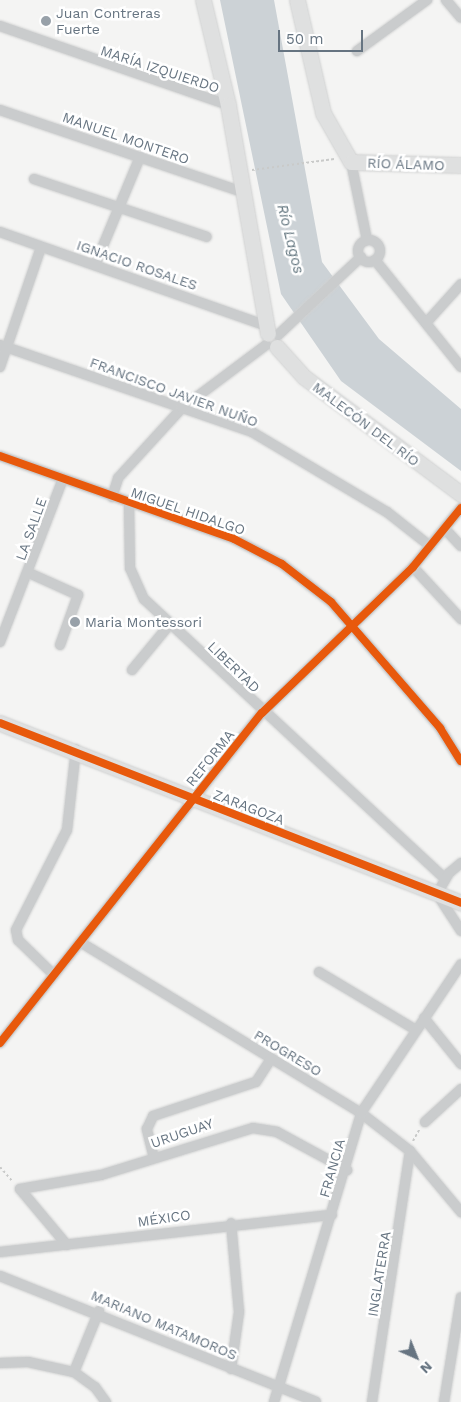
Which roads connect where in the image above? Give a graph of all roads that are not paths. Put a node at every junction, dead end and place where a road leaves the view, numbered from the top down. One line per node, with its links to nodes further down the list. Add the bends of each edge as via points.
1 (203, 0): 8 (street)
2 (297, 0): 11 (street, via 323,113)
3 (427, 0): 7 (street)
4 (446, 0): 5 (street)
5 (461, 18)
6 (0, 26): 8 (street, MARÍA IZQUIERDO)
7 (358, 50)
8 (228, 105): 14 (street)
9 (0, 110): 10 (street, MANUEL MONTERO)
10 (140, 157): 14 (street, MANUEL MONTERO); 15 (street)
11 (351, 162): 12 (street, RÍO ÁLAMO); 18 (street)
12 (461, 166)
13 (34, 179): 15 (street)
14 (242, 192): 25 (street)
15 (118, 210): 17 (street); 22 (street)
16 (0, 232): 19 (street, IGNACIO ROSALES)
17 (207, 236)
18 (367, 240): 20 (street, via 359,247); 21 (street, via 380,247)
19 (41, 247): 22 (street, IGNACIO ROSALES); 26 (street)
20 (361, 257): 21 (street); 25 (street)
21 (375, 260): 24 (street)
22 (95, 265): 25 (street, IGNACIO ROSALES)
23 (461, 284): 24 (street)
24 (426, 323): 28 (street)
25 (270, 337): 29 (street); 32 (street, MALECÓN DEL RÍO, via 304,377)
26 (4, 346): 27 (street); 29 (street, FRANCISCO JAVIER NUÑO)
27 (0, 367)
28 (461, 368)
29 (182, 408): 33 (street, via 118,478); 37 (street, FRANCISCO JAVIER NUÑO, via 252,432 388,512)
30 (0, 456): 31 (street, MIGUEL HIDALGO)
31 (63, 479): 33 (street, MIGUEL HIDALGO); 40 (street, LA SALLE)
32 (461, 494)
33 (112, 497): 34 (street, MIGUEL HIDALGO)
34 (129, 504): 42 (street, LIBERTAD, via 130,568 144,599); 43 (street, MIGUEL HIDALGO, via 234,539 282,564 331,602)
35 (461, 508): 36 (street, REFORMA)
36 (445, 529): 37 (street, REFORMA); 38 (street)
37 (430, 546): 39 (street, REFORMA)
38 (461, 546)
39 (413, 567): 41 (street); 43 (street, REFORMA)
40 (29, 573): 44 (street, LA SALLE); 45 (street, via 78,595)
41 (461, 619)
42 (170, 624): 46 (street); 47 (street, LIBERTAD)
43 (351, 625): 47 (street, REFORMA); 50 (street, MIGUEL HIDALGO, via 440,728)
44 (0, 642)
45 (60, 646)
46 (132, 670)
47 (262, 713): 51 (street, REFORMA); 53 (street, LIBERTAD)
48 (0, 722): 49 (street, ZARAGOZA)
49 (76, 749): 51 (street, ZARAGOZA); 60 (street, via 68,830 16,930 28,952)
50 (461, 761)
51 (193, 799): 54 (street, ZARAGOZA); 57 (street, REFORMA)
52 (461, 863): 53 (street)
53 (445, 878): 54 (street)
54 (438, 894): 55 (street, ZARAGOZA); 56 (street)
55 (461, 903)
56 (461, 931)
57 (80, 942): 60 (street, REFORMA); 64 (street, PROGRESO)
58 (461, 964): 61 (street, FRANCIA)
59 (319, 972): 62 (street)
60 (54, 975): 63 (street, REFORMA)
61 (424, 1018): 62 (street, FRANCIA); 65 (street)
62 (416, 1030): 67 (street, FRANCIA)
63 (0, 1043)
64 (271, 1059): 67 (street, PROGRESO); 70 (street, via 256,1082 153,1116 147,1129)
65 (461, 1064)
66 (461, 1089): 68 (street)
67 (361, 1113): 69 (street, PROGRESO); 71 (street, FRANCIA)
68 (425, 1122)
69 (410, 1151): 72 (street, PROGRESO); 87 (street, INGLATERRA)
70 (154, 1158): 71 (street, URUGUAY, via 253,1128 277,1132); 75 (street, URUGUAY, via 100,1175 20,1189)
71 (347, 1170): 73 (street, FRANCIA)
72 (461, 1212)
73 (332, 1215): 74 (street, MÉXICO); 83 (street, FRANCIA)
74 (231, 1223): 75 (street, MÉXICO); 81 (street, via 239,1312)
75 (67, 1245): 76 (street, MÉXICO)
76 (0, 1252)
77 (0, 1276): 79 (street, MARIANO MATAMOROS)
78 (461, 1297): 88 (street)
79 (99, 1311): 81 (street, MARIANO MATAMOROS); 82 (street)
80 (0, 1363): 82 (street, via 28,1362)
81 (231, 1369): 83 (street, MARIANO MATAMOROS)
82 (74, 1372): 84 (street, via 95,1387)
83 (278, 1387): 85 (street, FRANCIA); 86 (street, MARIANO MATAMOROS)
84 (106, 1402)
85 (274, 1402)
86 (316, 1402)
87 (372, 1402)
88 (444, 1402)

